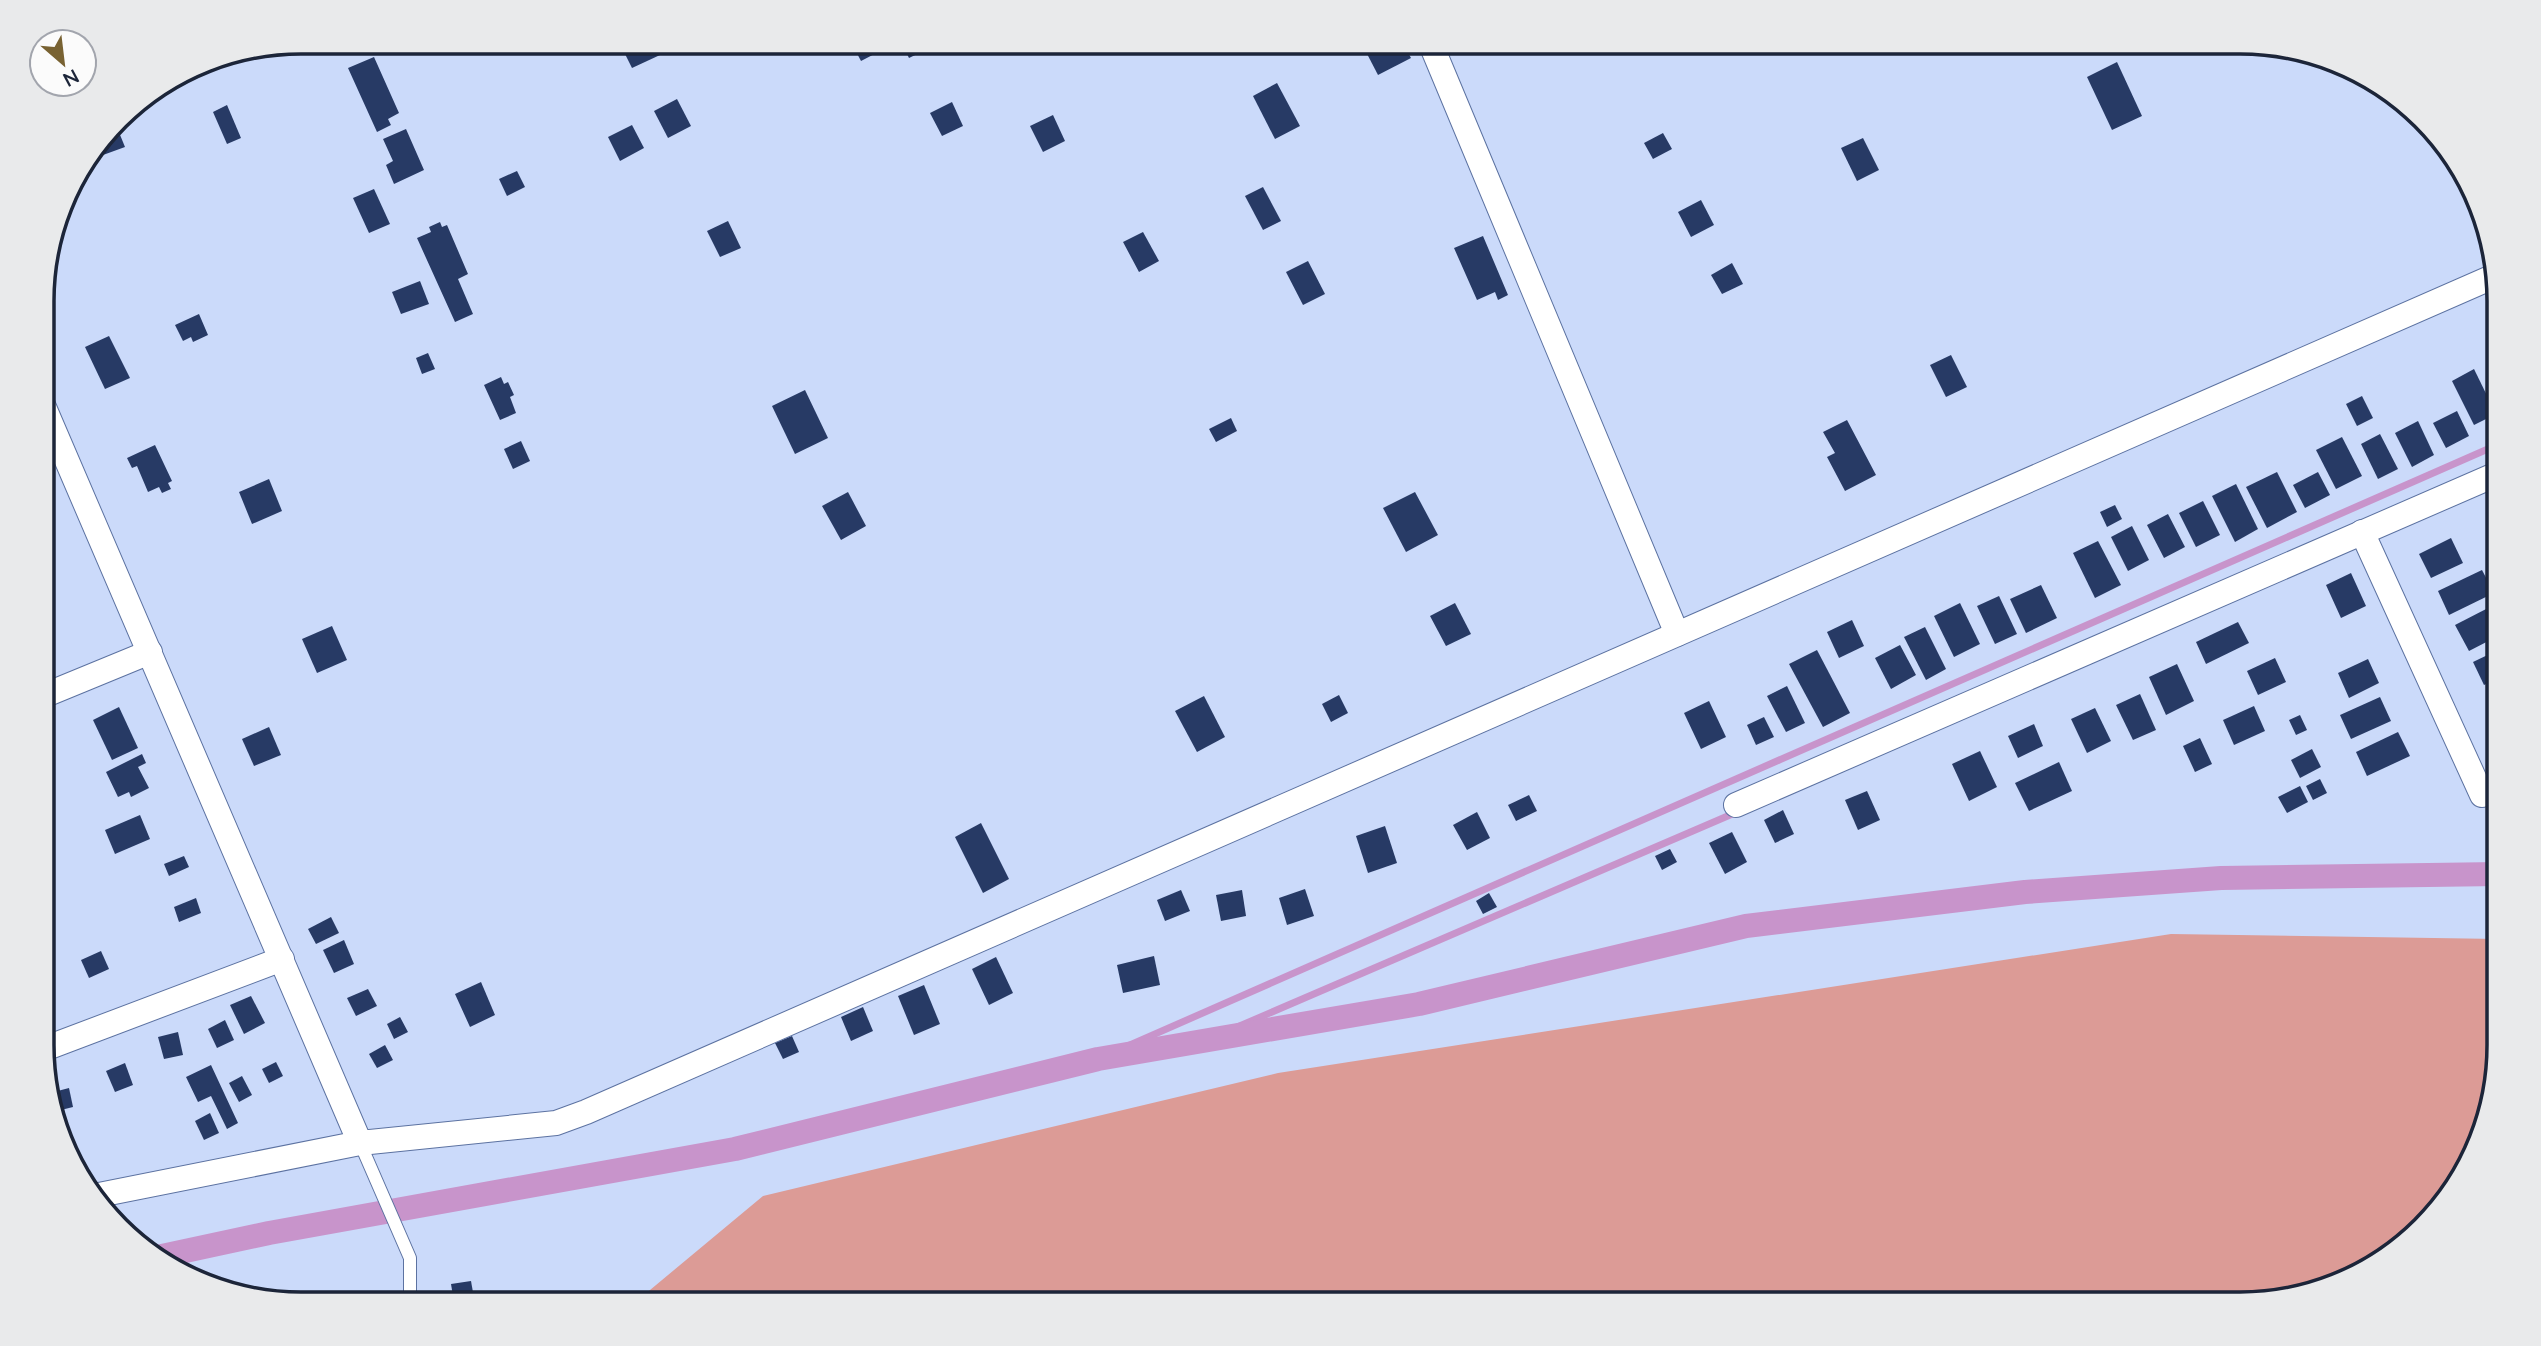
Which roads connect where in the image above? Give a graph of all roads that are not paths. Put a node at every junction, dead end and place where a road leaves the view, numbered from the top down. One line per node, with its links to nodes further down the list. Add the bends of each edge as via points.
1 (1435, 54): 6 (street)
2 (2486, 280): 6 (street)
3 (55, 432): 7 (street)
4 (2487, 478): 5 (street)
5 (2362, 532): 9 (street); 10 (street)
6 (1677, 634): 13 (street, via 586,1112 556,1123)
7 (150, 652): 8 (street); 11 (street)
8 (54, 691)
9 (2483, 795)
10 (1737, 805)
11 (282, 959): 12 (street); 13 (street)
12 (54, 1045)
13 (365, 1153): 14 (street); 15 (lane, via 410,1258)
14 (105, 1194)
15 (410, 1292)

